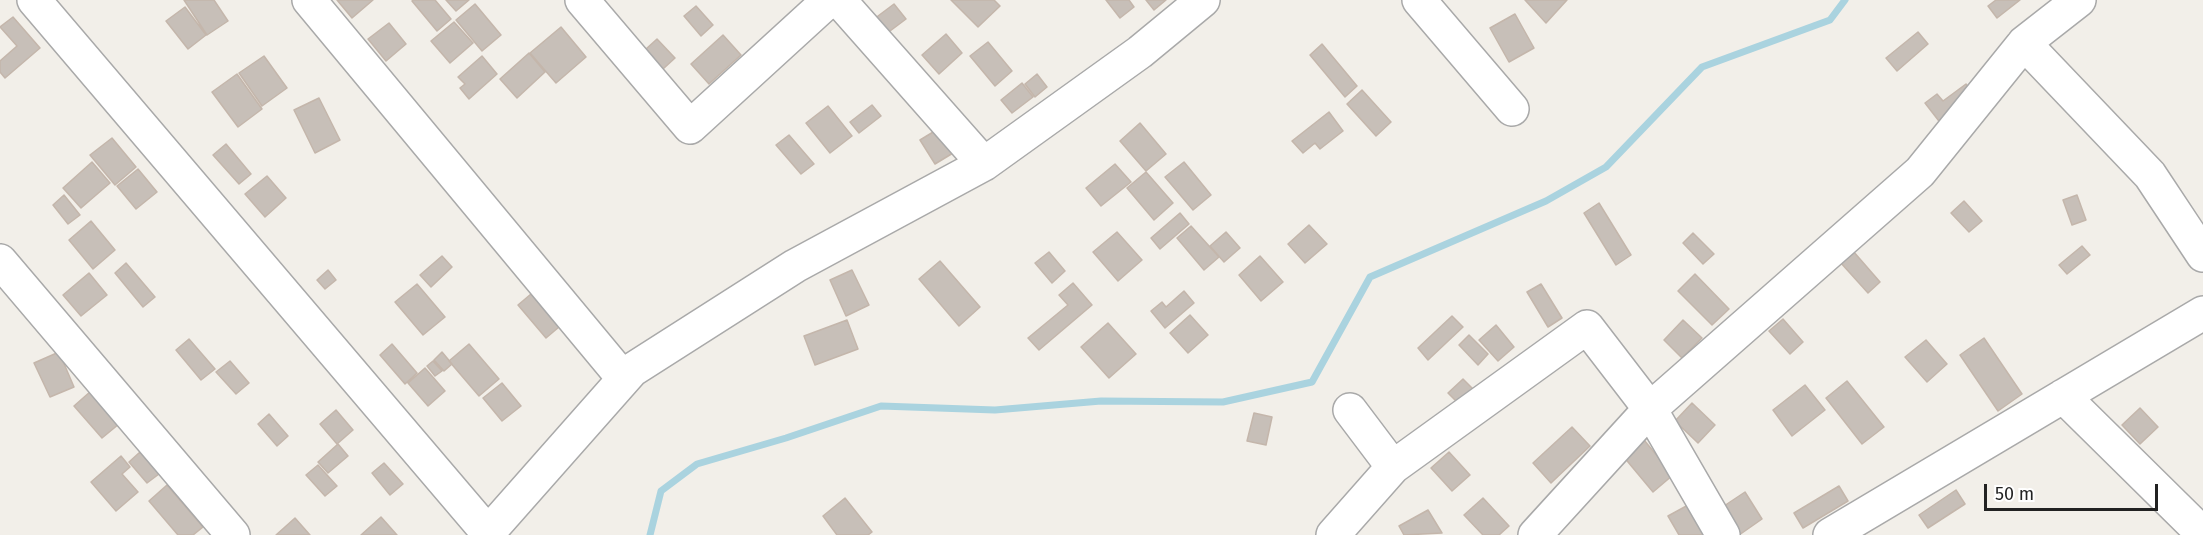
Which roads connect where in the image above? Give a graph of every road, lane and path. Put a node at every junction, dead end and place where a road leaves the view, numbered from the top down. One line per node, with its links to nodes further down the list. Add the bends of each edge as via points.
1 (34, 0): 15 (street, via 488,533)
2 (309, 0): 15 (street)
3 (582, 0): 4 (street, via 690,127)
4 (829, 0)
5 (839, 0): 11 (street)
6 (1203, 0): 11 (street, via 1140,52)
7 (1419, 0): 10 (street)
8 (2079, 0): 9 (street)
9 (2024, 43): 12 (street, via 2150,175); 17 (street, via 1920,172)
10 (1512, 109)
11 (984, 164): 15 (street, via 795,266 632,370)
12 (2203, 255)
13 (0, 261): 21 (street)
14 (2203, 313): 16 (street)
15 (624, 379)
16 (2063, 396): 20 (street); 25 (street)
17 (1650, 409): 19 (street, via 1587,327); 23 (street); 24 (street)
18 (1350, 410): 19 (street)
19 (1393, 467): 22 (street)
20 (2203, 534)
21 (233, 535)
22 (1333, 535)
23 (1535, 535)
24 (1724, 535)
25 (1830, 535)

